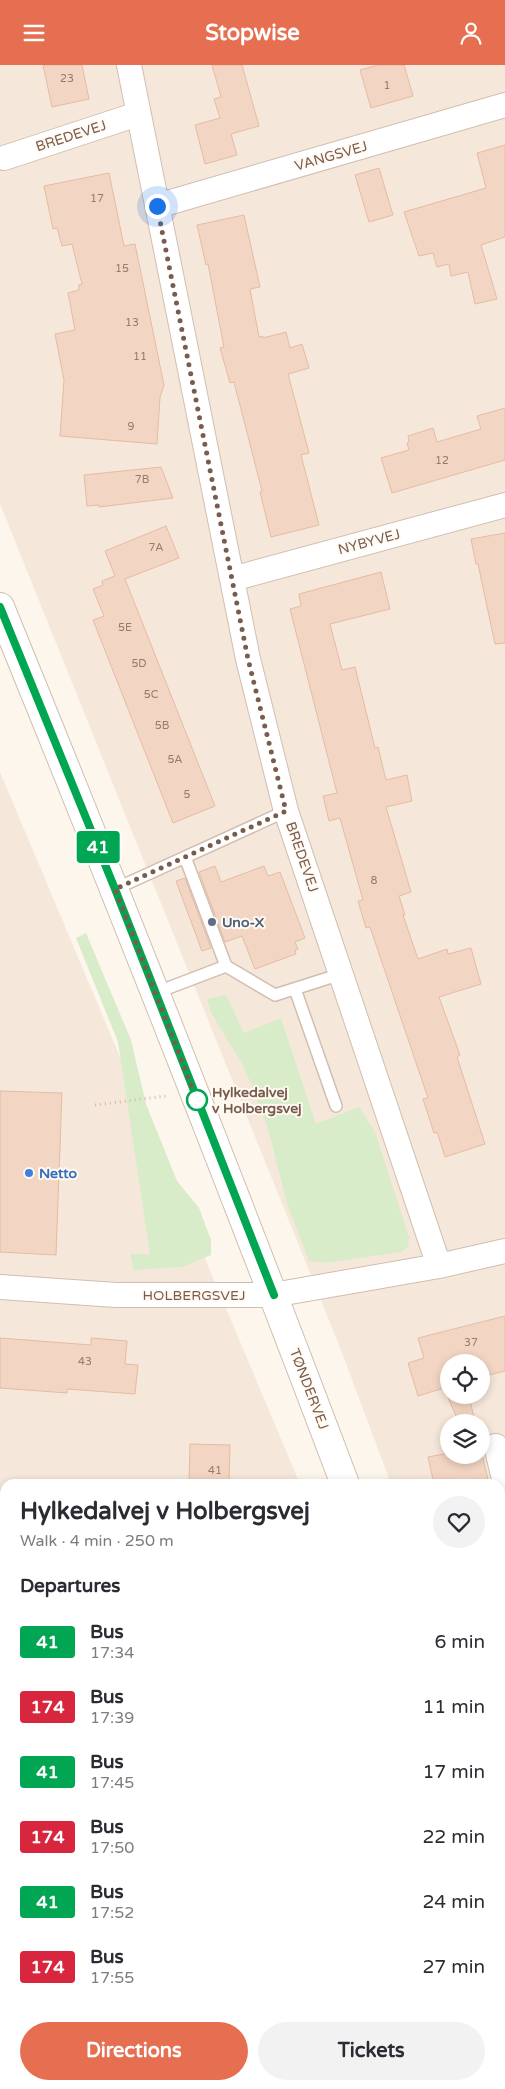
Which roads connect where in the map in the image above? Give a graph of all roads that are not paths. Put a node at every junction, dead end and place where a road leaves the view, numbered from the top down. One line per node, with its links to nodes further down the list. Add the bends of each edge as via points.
1 (129, 65): 3 (street, BREDEVEJ)
2 (505, 105): 5 (street, VANGSVEJ)
3 (138, 115): 4 (street, BREDEVEJ); 5 (street, BREDEVEJ)
4 (4, 158)
5 (157, 206): 7 (street, BREDEVEJ)
6 (505, 505): 7 (street, NYBYVEJ)
7 (232, 579): 9 (street, BREDEVEJ, via 248,659)
8 (0, 607): 11 (street, TØNDERVEJ)
9 (286, 811): 10 (lane); 13 (street, BREDEVEJ)
10 (185, 857): 11 (lane); 12 (lane)
11 (115, 889): 15 (street, TØNDERVEJ)
12 (226, 966): 14 (lane, via 275,995); 15 (lane)
13 (341, 974): 14 (lane); 18 (street, BREDEVEJ)
14 (295, 989): 16 (lane)
15 (155, 993): 20 (street, TØNDERVEJ)
16 (336, 1106)
17 (505, 1251): 18 (street, HOLBERGSVEJ)
18 (439, 1266): 20 (street, HOLBERGSVEJ)
19 (0, 1287): 20 (street, HOLBERGSVEJ, via 116,1295)
20 (274, 1295): 22 (street, TØNDERVEJ)
21 (496, 1446): 23 (street)
22 (343, 1479)
23 (504, 1479)

